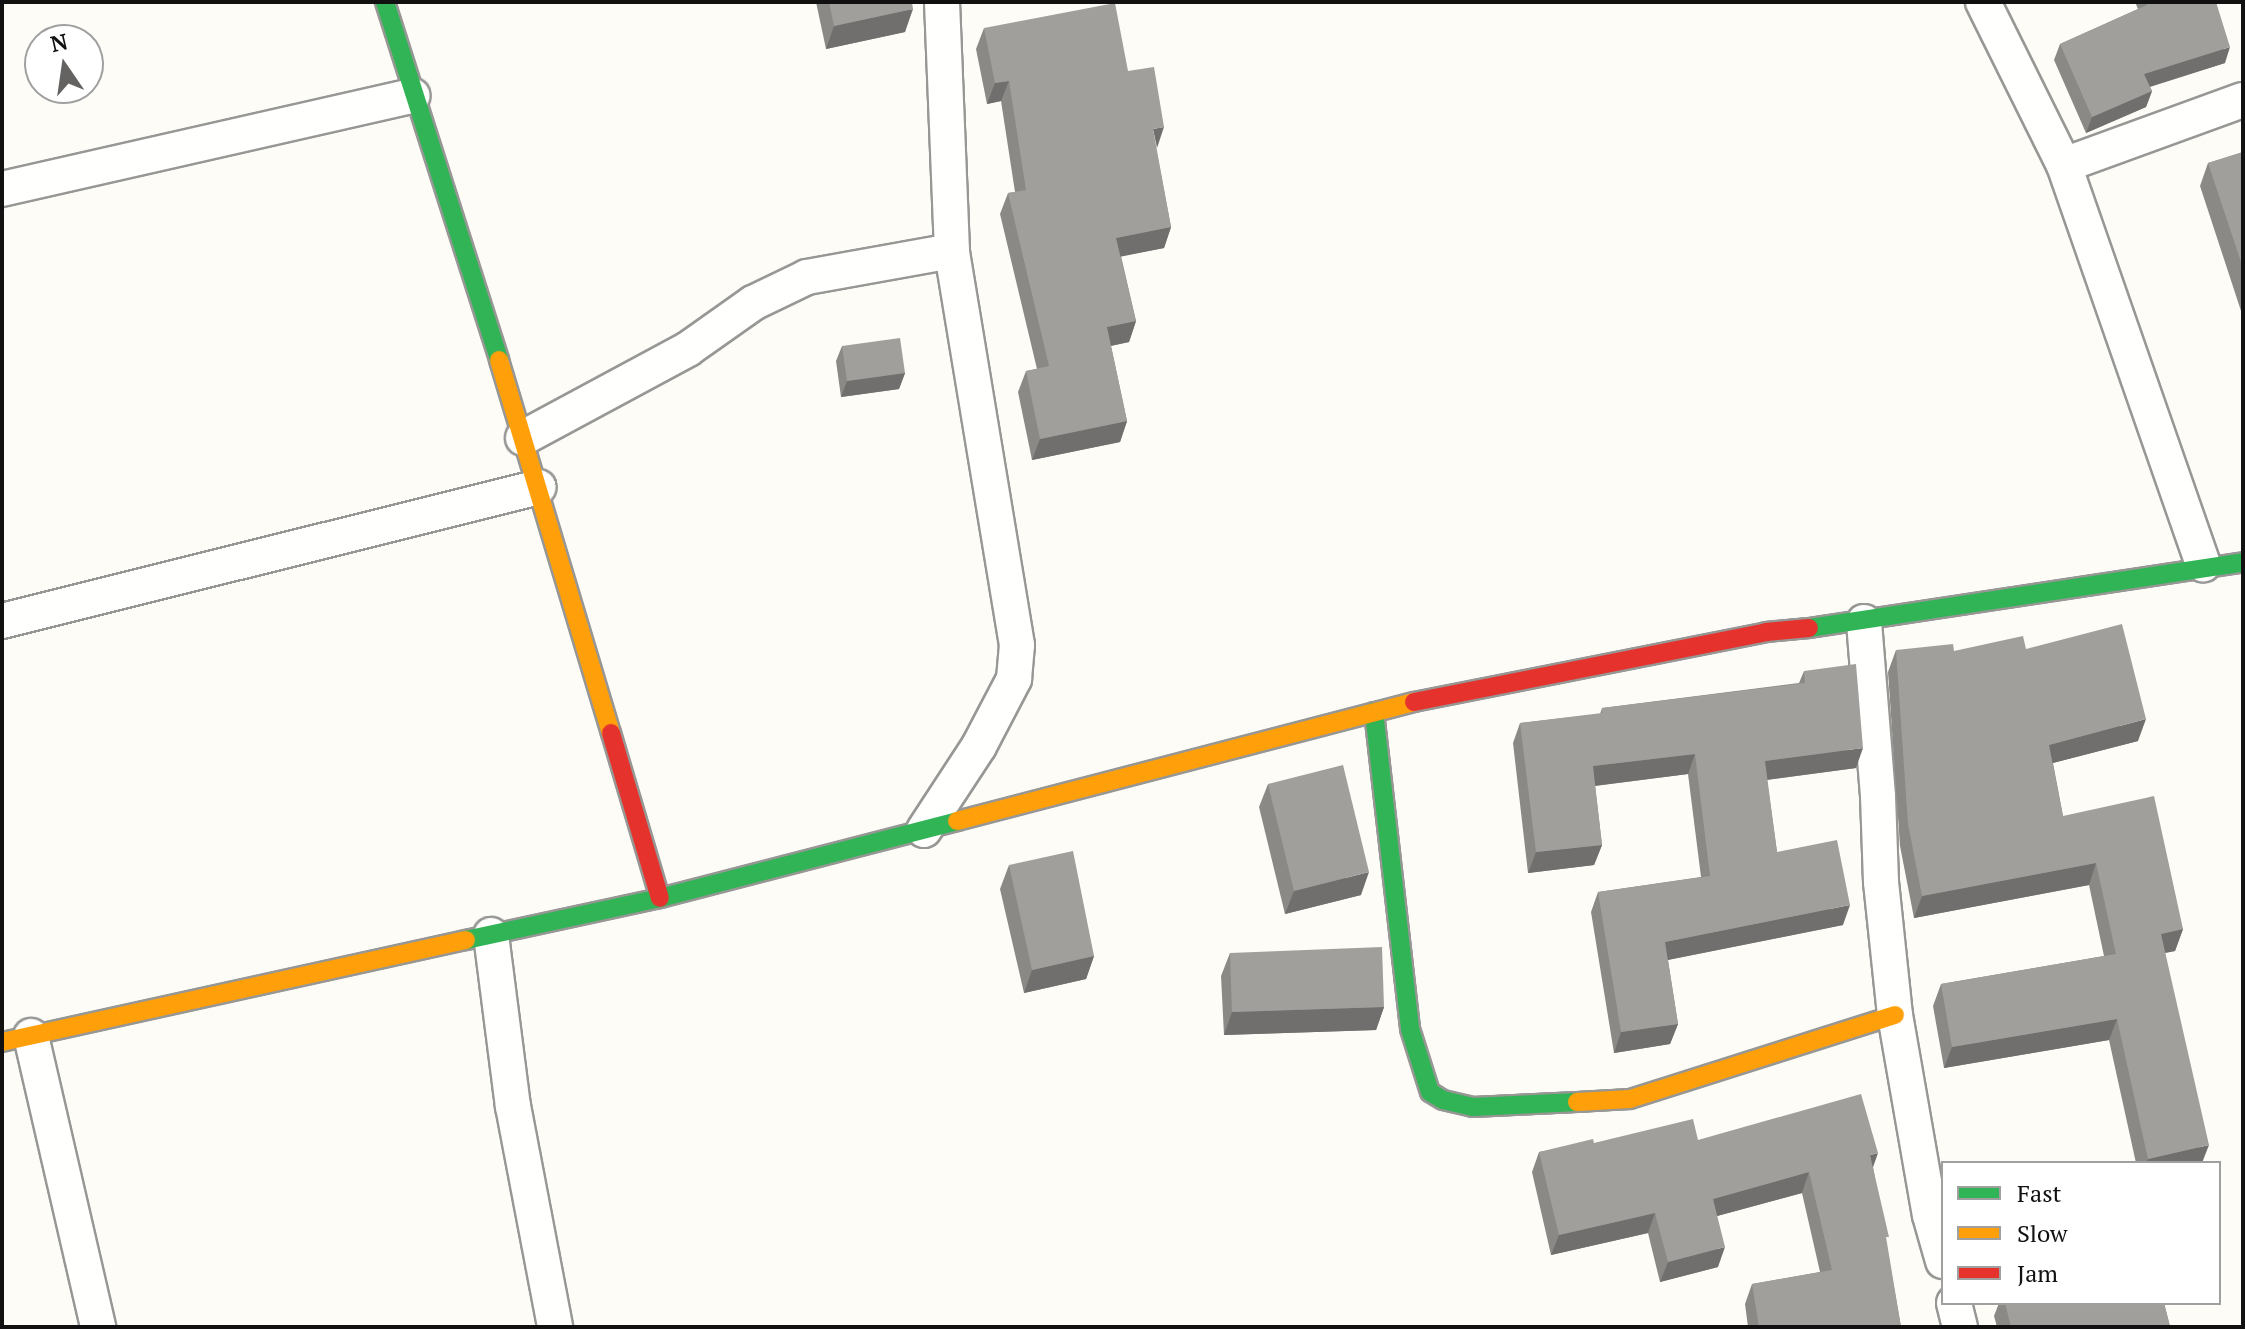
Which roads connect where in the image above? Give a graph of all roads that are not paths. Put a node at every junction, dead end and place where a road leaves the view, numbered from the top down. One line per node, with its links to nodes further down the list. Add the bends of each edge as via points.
1 (385, 2): 4 (street)
2 (942, 2): 8 (street)
3 (1983, 2): 6 (street)
4 (413, 96): 7 (street); 9 (street)
5 (2243, 100): 6 (street)
6 (2064, 165): 12 (street)
7 (2, 189)
8 (952, 251): 9 (street, via 807,277 753,303 688,349); 16 (street, via 1017,645 1014,679 979,746)
9 (523, 438): 10 (street)
10 (539, 487): 13 (street); 17 (street)
11 (2243, 562): 12 (street)
12 (2203, 565): 14 (street)
13 (2, 621)
14 (1864, 622): 15 (street, via 1766,632); 19 (street)
15 (1374, 712): 16 (street); 19 (street, via 1410,1029 1423,1078 1430,1092 1443,1100 1473,1107 1630,1099)
16 (924, 830): 17 (street)
17 (660, 898): 18 (street)
18 (491, 935): 20 (street); 24 (street, via 513,1106)
19 (1895, 1015): 21 (street)
20 (17, 1039): 23 (street)
21 (1941, 1254)
22 (1954, 1305): 25 (street)
23 (98, 1327)
24 (555, 1327)
25 (1960, 1327)

